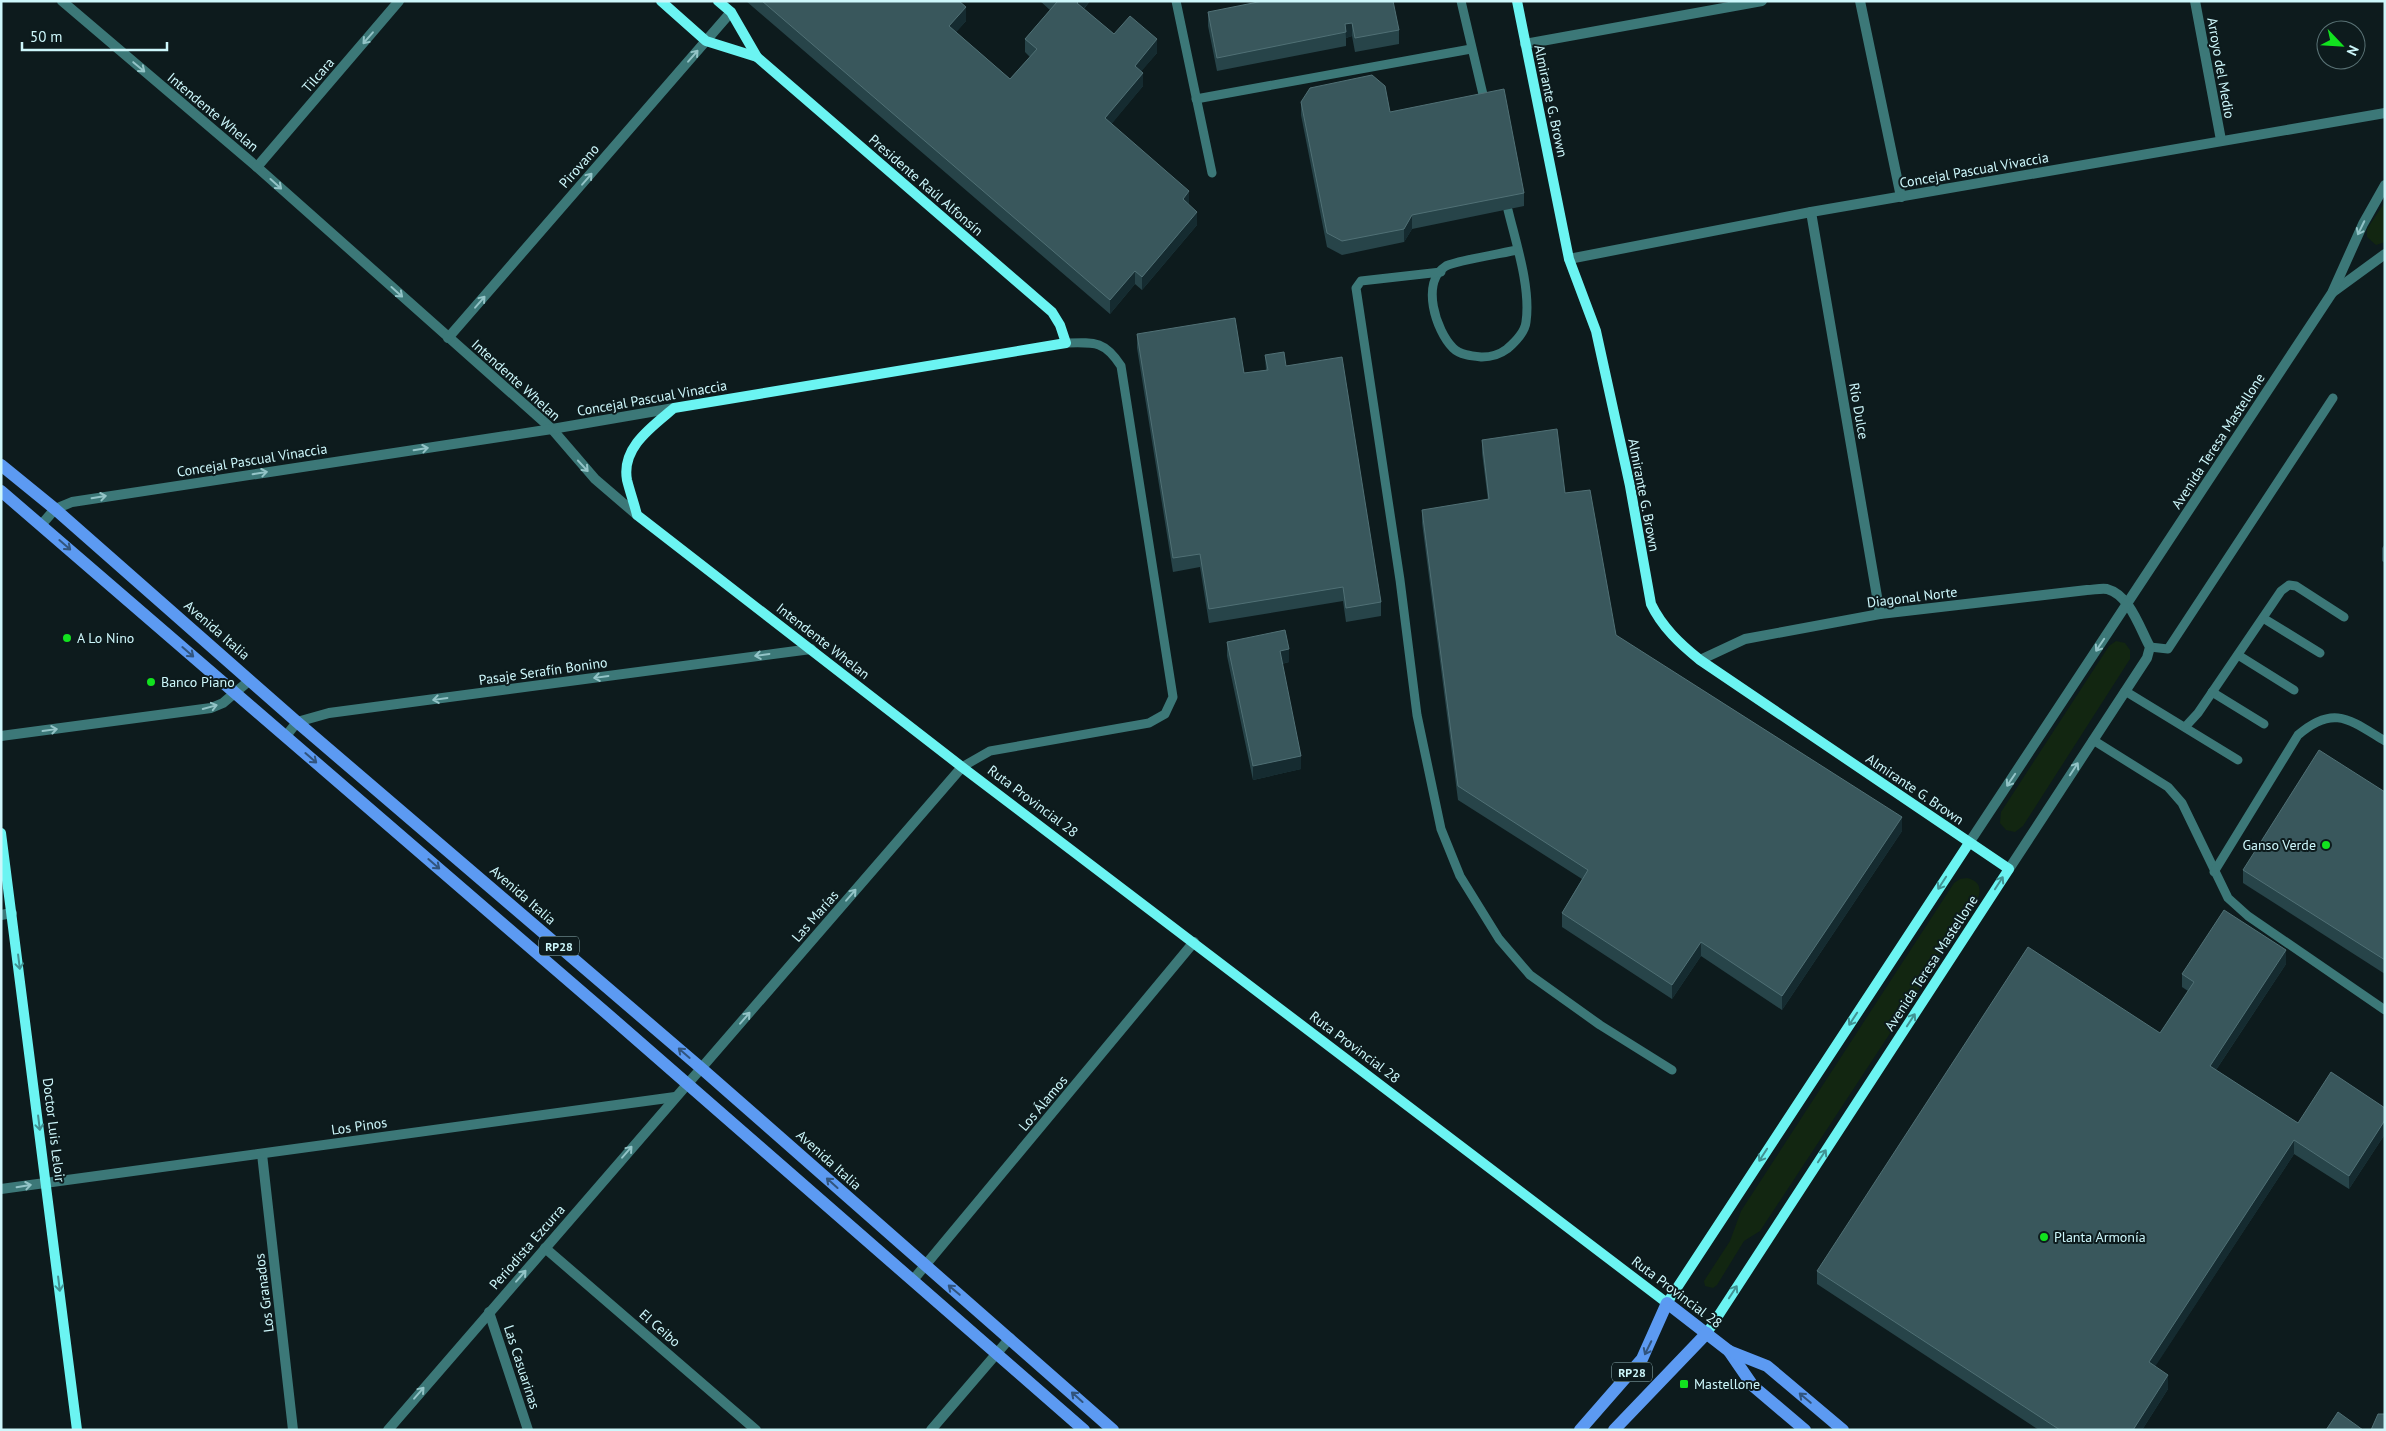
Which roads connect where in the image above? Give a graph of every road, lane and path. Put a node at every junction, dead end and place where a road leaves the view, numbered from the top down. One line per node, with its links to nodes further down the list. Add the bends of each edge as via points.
1 (62, 1): 20 (street, Intendente Whelan, one-way to 20)
2 (399, 1): 20 (street, Tilcara, one-way to 20)
3 (661, 1): 12 (street, Presidente Raúl Alfonsín)
4 (718, 1): 11 (street, Presidente Raúl Alfonsín)
5 (1176, 1): 16 (lane)
6 (1461, 1): 14 (lane)
7 (1517, 1): 13 (street, Almirante G. Brown)
8 (1762, 1): 13 (street)
9 (1860, 1): 23 (street)
10 (2195, 1): 19 (street, Arroyo del Medio)
11 (730, 12): 12 (street, Pirovano); 15 (street, Presidente Raúl Alfonsín)
12 (706, 41): 15 (street, Presidente Raúl Alfonsín); 31 (street, Pirovano, one-way to 12)
13 (1525, 44): 28 (street, Almirante G. Brown)
14 (1470, 49): 16 (lane); 17 (lane)
15 (757, 57): 32 (street, Presidente Raúl Alfonsín, via 1052,312)
16 (1196, 99): 21 (lane)
17 (1485, 106)
18 (2385, 113): 19 (street, Concejal Pascual Vivaccia)
19 (2221, 140): 23 (street, Concejal Pascual Vivaccia)
20 (257, 167): 31 (street, Intendente Whelan, one-way to 31)
21 (1212, 173)
22 (2385, 185): 30 (street, Avenida Teresa Mastellone, one-way to 30, via 2363,224)
23 (1901, 197): 25 (street, Concejal Pascual Vivaccia)
24 (1508, 210): 26 (lane)
25 (1811, 212): 28 (street, Concejal Pascual Vivaccia); 42 (street, Río Dulce)
26 (1517, 250): 29 (lane, via 1446,266); 29 (lane, via 1527,300 1526,325 1515,343 1489,357 1470,356 1454,350 1437,322 1432,293)
27 (2385, 254): 30 (street, Avenida Teresa Mastellone)
28 (1569, 259): 49 (street, Almirante G. Brown, via 1596,331 1630,486 1651,604 1657,618)
29 (1441, 272): 73 (lane, via 1362,281 1356,288 1400,580 1416,715 1441,829 1460,876 1499,939 1530,975 1600,1025)
30 (2332, 293): 41 (street, Avenida Teresa Mastellone)
31 (448, 338): 35 (street, Intendente Whelan)
32 (1066, 343): 34 (street, Concejal Pascual Vinaccia); 63 (lane, via 1091,342 1111,350 1122,366 1173,697 1165,714 1149,723 990,751)
33 (2333, 398): 45 (lane, via 2168,649)
34 (674, 408): 35 (street, Concejal Pascual Vinaccia); 39 (street, via 636,443 628,460 627,478)
35 (552, 429): 38 (street, Concejal Pascual Vinaccia, one-way to 35, via 88,499); 39 (street, Intendente Whelan, one-way to 39, via 595,479)
36 (1, 465): 38 (main road, Avenida Italia / RP28)
37 (1, 491): 40 (main road, RP28)
38 (55, 509): 40 (street, Concejal Pascual Vinaccia); 50 (main road, Avenida Italia / RP28)
39 (637, 515): 46 (street, Intendente Whelan)
40 (42, 524): 54 (main road, RP28, one-way to 54)
41 (2127, 604): 42 (street, Diagonal Norte, via 2107,589); 45 (street); 65 (street, Avenida Teresa Mastellone, one-way to 65)
42 (1880, 614): 49 (street, Diagonal Norte, via 1746,638)
43 (2344, 617): 44 (lane, via 2296,586 2289,585)
44 (2263, 618): 47 (lane); 48 (lane)
45 (2150, 648): 52 (street, Avenida Teresa Mastellone)
46 (811, 649): 55 (street, Pasaje Serafín Bonino, one-way to 55, via 329,714); 63 (street, Intendente Whelan)
47 (2320, 653)
48 (2238, 655): 51 (lane); 53 (lane)
49 (1700, 660): 65 (street, Almirante G. Brown)
50 (250, 680): 54 (street); 55 (main road, Avenida Italia / RP28)
51 (2294, 690)
52 (2125, 691): 57 (lane); 60 (street, Avenida Teresa Mastellone)
53 (2212, 692): 56 (lane); 57 (lane)
54 (235, 694): 58 (street, one-way to 54, via 211,708); 59 (main road, RP28)
55 (297, 722): 59 (street); 72 (main road, Avenida Italia / RP28, one-way to 55)
56 (2264, 724)
57 (2186, 726): 62 (lane)
58 (1, 736)
59 (286, 736): 74 (main road, RP28, one-way to 74)
60 (2093, 740): 66 (street, Avenida Teresa Mastellone, one-way to 60); 67 (lane, via 2168,787 2182,803)
61 (2385, 741): 67 (lane, via 2350,720 2334,717 2313,722 2298,735)
62 (2238, 760)
63 (962, 767): 70 (street, Ruta Provincial 28); 72 (street, Las Marías, one-way to 63)
64 (1, 833): 68 (street, Doctor Luis Leloir)
65 (1969, 843): 66 (street, Almirante G. Brown); 82 (street, Avenida Teresa Mastellone, one-way to 82)
66 (2009, 869): 84 (street, Avenida Teresa Mastellone, one-way to 66)
67 (2214, 872): 71 (lane, via 2228,898 2248,916)
68 (12, 914): 69 (street); 77 (street, Doctor Luis Leloir, one-way to 77)
69 (1, 915)
70 (1194, 942): 80 (street, Los Álamos); 82 (street, Ruta Provincial 28)
71 (2385, 1010)
72 (701, 1068): 74 (street, Las Marías); 80 (main road, Avenida Italia / RP28, one-way to 72)
73 (1672, 1070)
74 (687, 1083): 75 (street, Periodista Ezcurra); 81 (main road, RP28)
75 (675, 1097): 76 (street, Los Pinos); 79 (street, Periodista Ezcurra, one-way to 75)
76 (262, 1154): 77 (street, Los Pinos); 89 (street, Los Granados)
77 (46, 1182): 78 (street, Los Pinos, one-way to 77); 88 (street, Doctor Luis Leloir, one-way to 88)
78 (1, 1189)
79 (545, 1248): 83 (street, Periodista Ezcurra, one-way to 79); 92 (street, El Ceibo)
80 (926, 1266): 81 (street, Los Álamos); 85 (main road, Avenida Italia / RP28, one-way to 80)
81 (913, 1280): 87 (main road, RP28)
82 (1667, 1303): 84 (main road, Ruta Provincial 28); 96 (main road, RP28, one-way to 96, via 1642,1359)
83 (489, 1312): 90 (street, Periodista Ezcurra, one-way to 83); 91 (street, Las Casuarinas)
84 (1706, 1333): 86 (main road, Ruta Provincial 28); 97 (main road, RP28)
85 (1010, 1338): 87 (street); 95 (main road, Avenida Italia / RP28, one-way to 85)
86 (1729, 1351): 98 (main road, via 1753,1386); 99 (main road, one-way to 86, via 1767,1366)
87 (998, 1354): 93 (street); 94 (main road, RP28)
88 (77, 1430)
89 (293, 1430)
90 (388, 1430)
91 (528, 1430)
92 (756, 1430)
93 (931, 1430)
94 (1084, 1430)
95 (1113, 1430)
96 (1580, 1430)
97 (1614, 1430)
98 (1805, 1430)
99 (1843, 1430)

